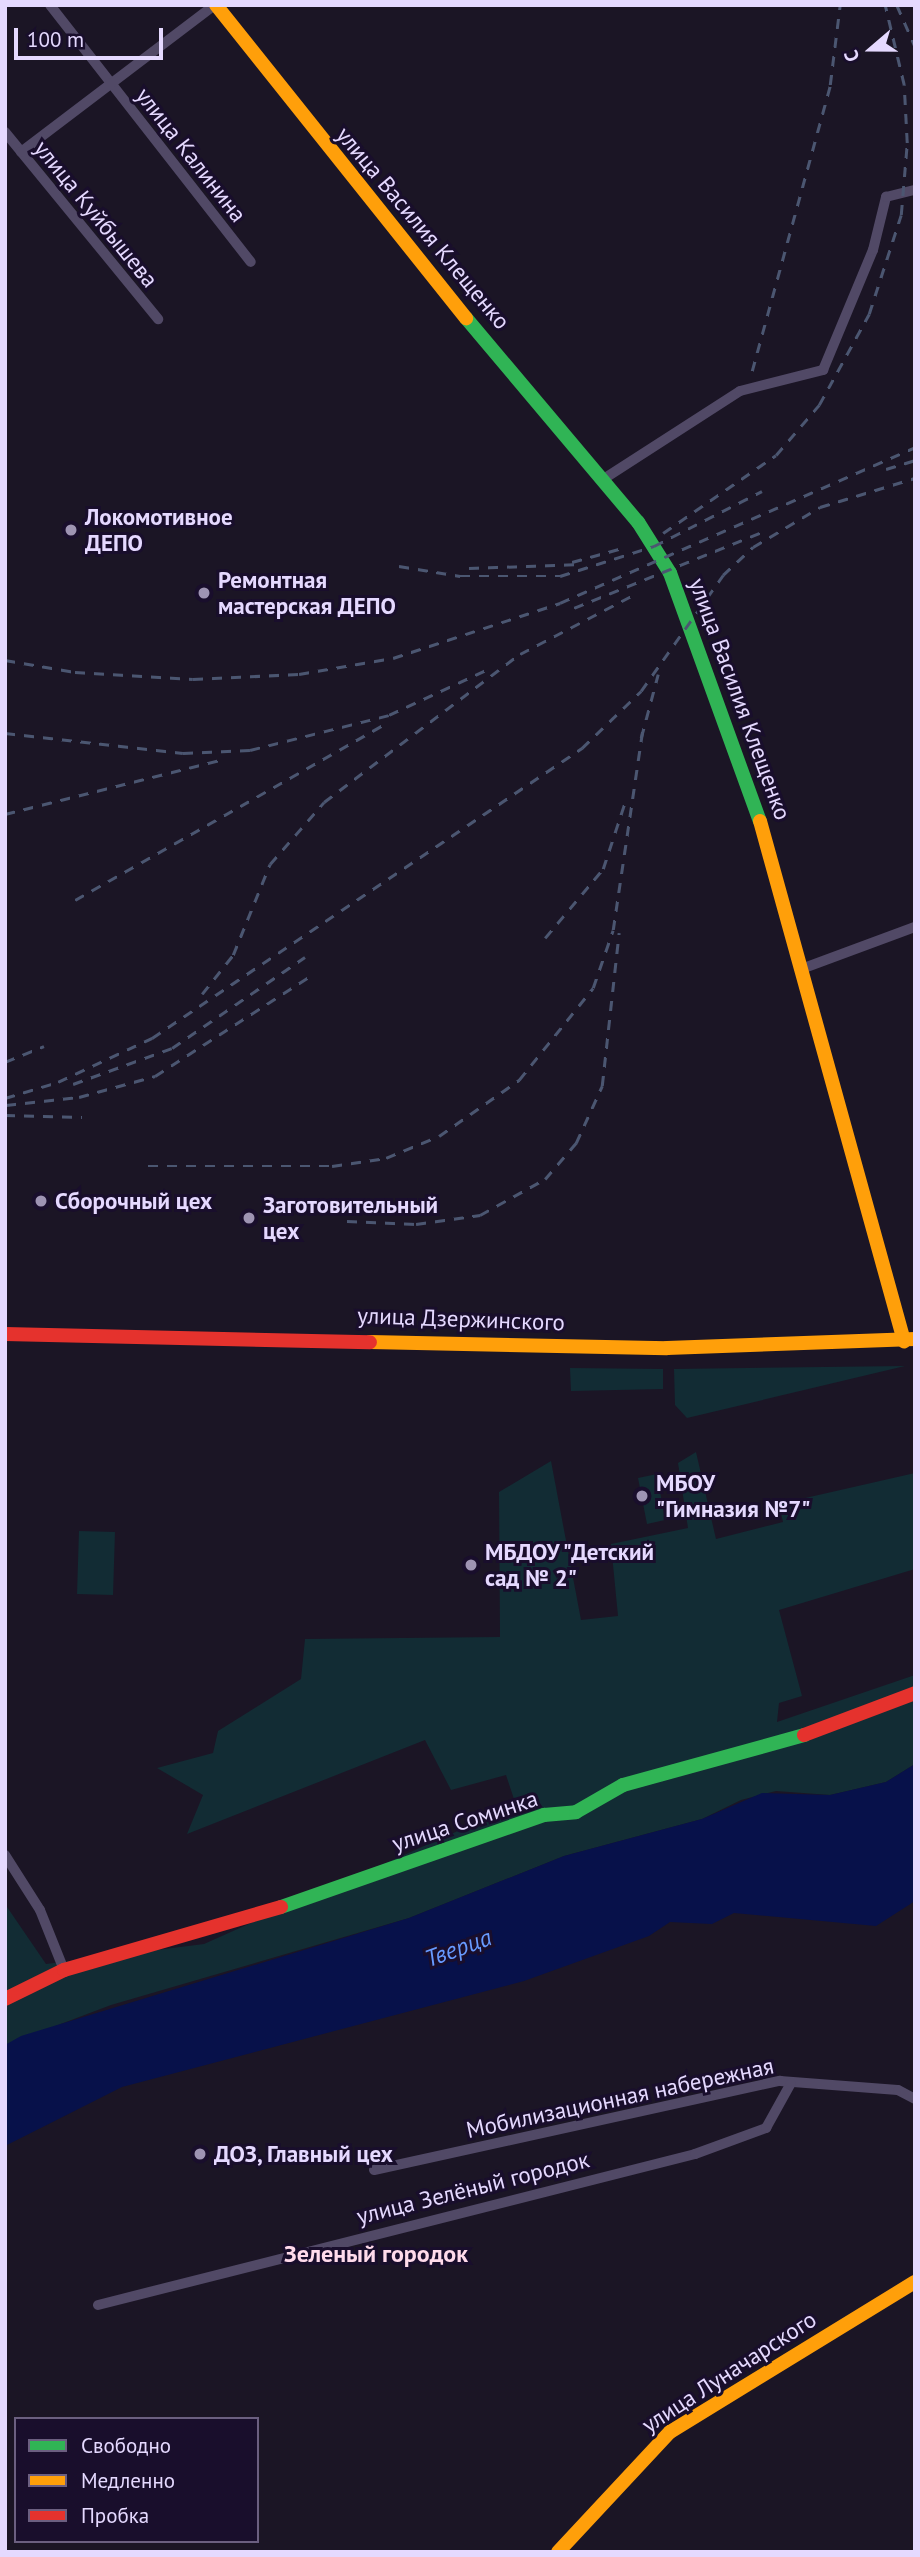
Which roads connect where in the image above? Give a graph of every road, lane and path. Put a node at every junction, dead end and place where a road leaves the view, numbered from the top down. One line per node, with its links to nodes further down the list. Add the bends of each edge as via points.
1 (50, 5): 3 (street, улица Калинина)
2 (215, 5): 3 (street); 9 (street, улица Василия Клещенко, via 355,184)
3 (112, 85): 5 (street); 7 (street, улица Калинина)
4 (5, 132): 5 (street, улица Куйбышева)
5 (21, 152): 8 (street, улица Куйбышева)
6 (915, 190): 9 (street, via 886,197 873,250 822,370 740,391)
7 (251, 262)
8 (158, 319)
9 (602, 480): 11 (street, улица Василия Клещенко, via 667,568 707,663)
10 (915, 928): 11 (street)
11 (804, 968): 13 (street, улица Василия Клещенко)
12 (5, 1334): 13 (street, улица Дзержинского, via 667,1348)
13 (909, 1340)
14 (915, 1693): 16 (street, улица Соминка, via 853,1720 623,1786 576,1812 544,1815 201,1935)
15 (5, 1854): 16 (street, via 40,1910)
16 (64, 1970): 17 (street, улица Соминка)
17 (5, 1999)
18 (791, 2083): 19 (street, Мобилизационная набережная, via 898,2090); 20 (street, Мобилизационная набережная, via 780,2081); 22 (street, улица Зелёный городок, via 766,2128 695,2154)
19 (915, 2099)
20 (374, 2170)
21 (915, 2282): 23 (street, улица Луначарского, via 663,2438)
22 (98, 2305)
23 (558, 2552)

